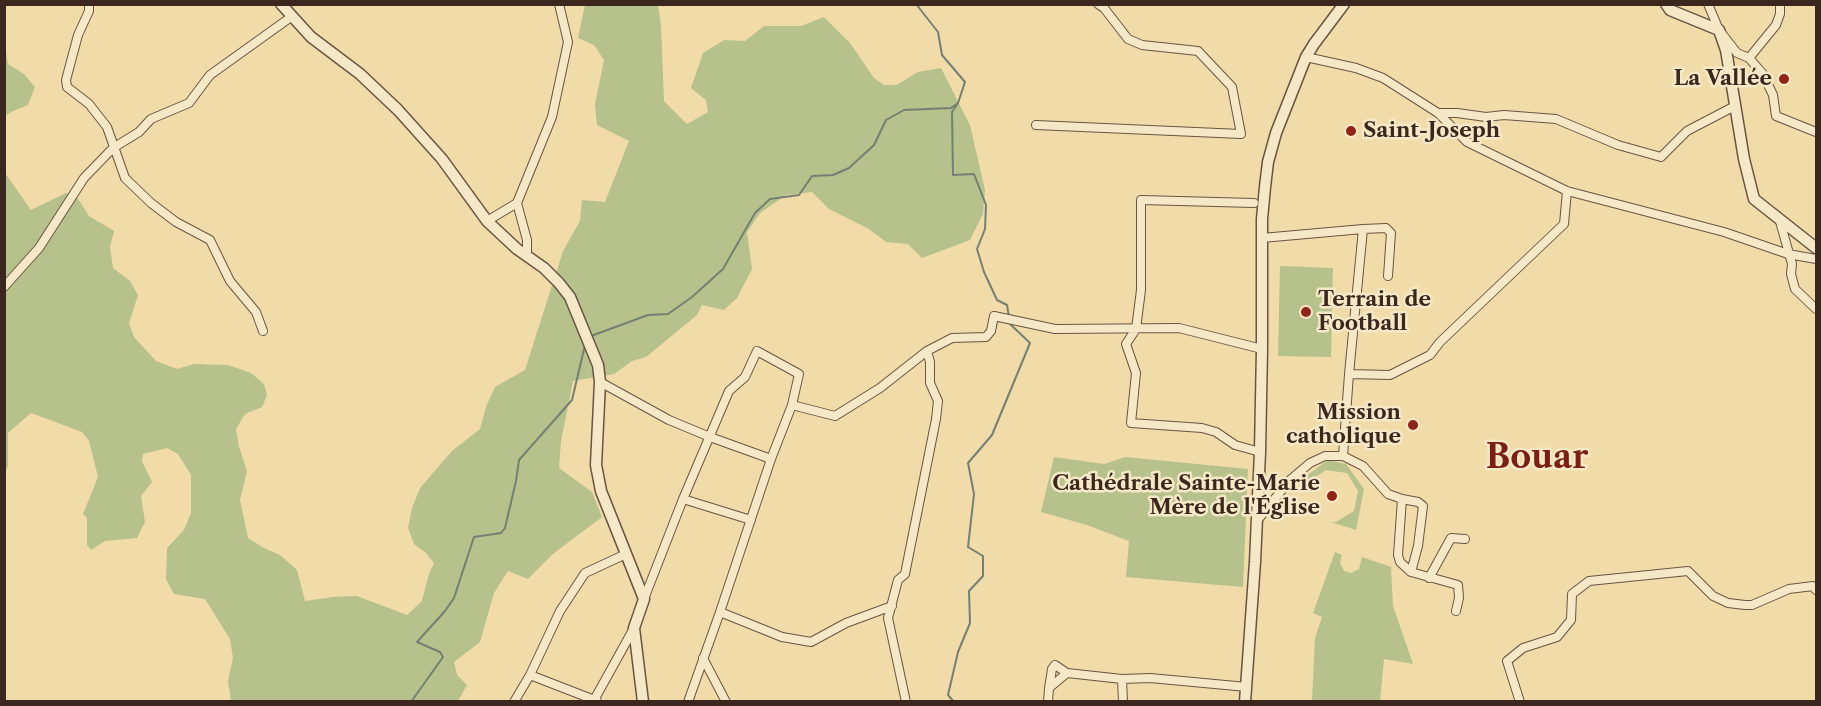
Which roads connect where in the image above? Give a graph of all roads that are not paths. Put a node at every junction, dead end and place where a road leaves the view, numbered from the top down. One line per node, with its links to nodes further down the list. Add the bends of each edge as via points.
1 (90, 4): 17 (street, via 78,35 67,87 89,104 107,127)
2 (281, 4): 9 (street)
3 (559, 4): 19 (street, via 568,42 552,117)
4 (1344, 4): 11 (street)
5 (1666, 4): 10 (street, via 1670,10)
6 (1708, 4): 10 (street)
7 (1780, 4): 12 (street, via 1776,26)
8 (1102, 6): 15 (street, via 1128,39 1142,45 1198,51 1232,87 1241,134)
9 (291, 17): 17 (street, via 210,75 189,103 152,119); 22 (street, via 398,110 442,159)
10 (1719, 30): 12 (street, via 1737,53); 13 (street)
11 (1306, 57): 14 (street, via 1383,78); 24 (street, via 1268,162)
12 (1749, 58): 16 (street, via 1763,74 1773,95 1776,116)
13 (1735, 106): 14 (street, via 1687,131 1661,158 1556,120); 21 (street, via 1754,199)
14 (1438, 113): 18 (street, via 1467,142)
15 (1036, 125)
16 (1816, 132)
17 (113, 148): 30 (street, via 84,178 39,248); 33 (street, via 125,178 151,203 210,240 230,281 256,312)
18 (1567, 191): 26 (street, via 1724,232); 36 (street, via 1564,224 1430,355 1390,375)
19 (517, 203): 22 (street); 27 (street)
20 (1254, 204): 32 (street, via 1141,200 1141,290)
21 (1779, 218): 25 (street); 26 (street)
22 (487, 221): 27 (street)
23 (1364, 229): 24 (street); 29 (street, via 1386,228 1391,233); 36 (street)
24 (1262, 238): 34 (street)
25 (1816, 248)
26 (1788, 254): 28 (street); 31 (street, via 1795,289)
27 (527, 256): 37 (street, via 570,297 598,365)
28 (1816, 259)
29 (1388, 276)
30 (4, 287)
31 (1816, 309)
32 (1136, 329): 34 (street, via 1179,328); 35 (street, via 1055,329 994,316 986,337 952,338); 40 (street, via 1126,344 1136,373 1131,423 1202,428 1216,432 1234,445)
33 (263, 331)
34 (1262, 349): 40 (street)
35 (927, 351): 38 (street, via 880,388 835,416); 53 (street, via 930,383 938,401 936,419 905,574 898,580)
36 (1349, 374): 41 (street)
37 (600, 382): 39 (street, via 669,420); 48 (street, via 596,465 601,490)
38 (792, 405): 39 (street, via 799,374 757,351 745,377 729,392); 42 (street)
39 (710, 437): 42 (street); 43 (street)
40 (1260, 452): 46 (street)
41 (1343, 456): 44 (street, via 1363,466 1388,494); 46 (street, via 1325,456 1310,463 1290,480)
42 (771, 459): 45 (street)
43 (684, 499): 45 (street); 52 (street)
44 (1402, 499): 49 (street, via 1398,555); 49 (street, via 1423,506)
45 (751, 520): 55 (street)
46 (1256, 522): 61 (street)
47 (1465, 538): 50 (street, via 1451,538)
48 (626, 554): 52 (street); 59 (street, via 585,573 560,611)
49 (1412, 572): 50 (street)
50 (1430, 578): 54 (street, via 1458,585)
51 (1816, 590): 72 (street, via 1813,586 1789,589 1745,605 1713,596 1688,571 1589,581 1572,594 1571,620 1557,637 1523,648 1507,661)
52 (644, 599): 56 (street)
53 (892, 606): 55 (street, via 846,623 811,642 782,638); 68 (street, via 888,618)
54 (1456, 611)
55 (720, 612): 57 (street)
56 (634, 627): 63 (street); 65 (street)
57 (703, 658): 66 (street); 67 (street)
58 (1067, 673): 60 (street); 62 (street); 62 (street, via 1055,665)
59 (530, 675): 63 (street); 64 (street)
60 (1122, 679): 61 (street); 70 (street)
61 (1247, 687): 71 (street)
62 (1049, 688): 69 (street)
63 (595, 701)
64 (514, 702)
65 (643, 702)
66 (688, 702)
67 (726, 702)
68 (906, 702)
69 (1048, 702)
70 (1122, 702)
71 (1245, 702)
72 (1520, 702)

